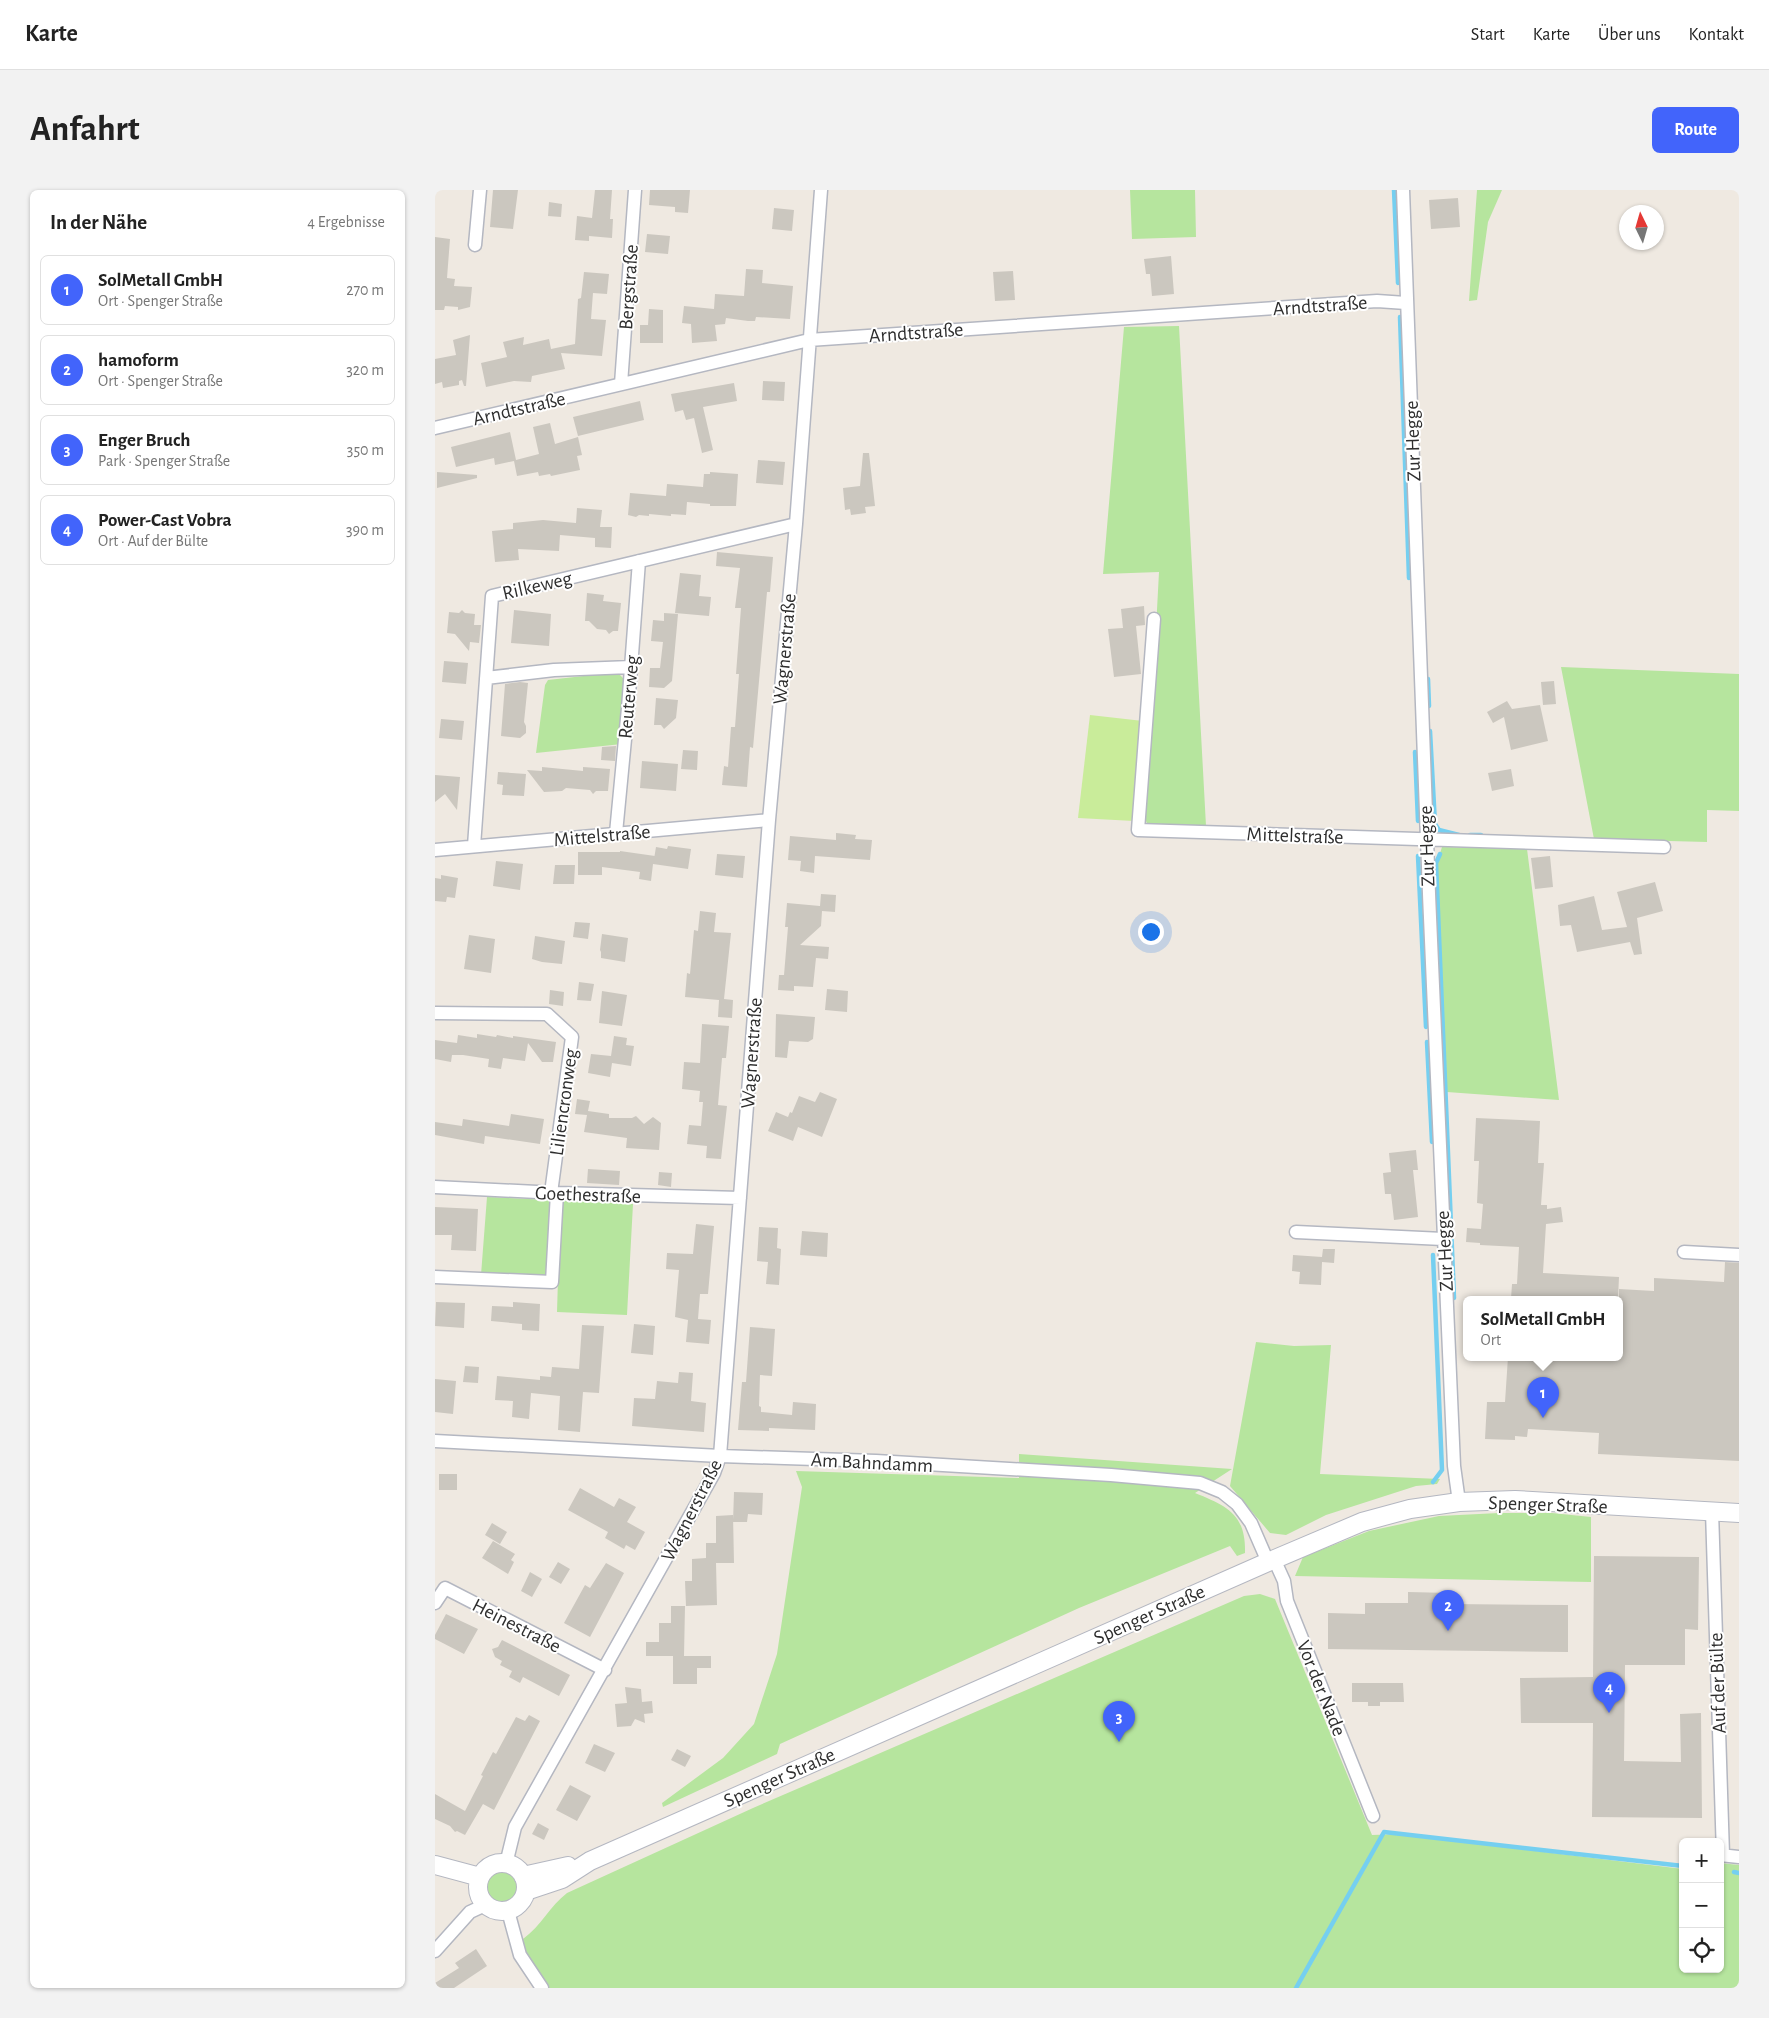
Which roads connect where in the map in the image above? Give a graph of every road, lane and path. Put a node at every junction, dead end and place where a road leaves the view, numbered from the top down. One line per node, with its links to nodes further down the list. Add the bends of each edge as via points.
1 (480, 190): 5 (street)
2 (635, 190): 8 (street, Bergstraße)
3 (821, 190): 7 (street, Wagnerstraße)
4 (1403, 190): 6 (street, Zur Hegge)
5 (475, 245)
6 (1406, 303): 7 (street, Arndtstraße, via 1377,301); 17 (street, Zur Hegge)
7 (809, 340): 8 (street, Arndtstraße); 10 (street, Wagnerstraße)
8 (621, 384): 9 (street, Arndtstraße)
9 (435, 428)
10 (796, 524): 11 (street, Rilkeweg); 15 (street, Wagnerstraße)
11 (639, 561): 13 (street, Reuterweg); 14 (street, Rilkeweg, via 492,596)
12 (1154, 619): 17 (street, Mittelstraße, via 1138,830)
13 (631, 667): 14 (street, via 554,670); 16 (street, Reuterweg)
14 (486, 678): 18 (street, Rilkeweg)
15 (769, 820): 16 (street, Mittelstraße); 24 (street, Wagnerstraße)
16 (616, 833): 18 (street, Mittelstraße)
17 (1426, 839): 19 (street, Mittelstraße); 26 (street, Zur Hegge)
18 (473, 846): 20 (street, Mittelstraße)
19 (1664, 848)
20 (435, 850)
21 (435, 1012): 23 (street, Liliencronweg, via 547,1014 572,1037)
22 (435, 1187): 23 (street, Goethestraße)
23 (554, 1193): 24 (street, Goethestraße); 29 (street, via 552,1282)
24 (740, 1198): 31 (street, Wagnerstraße)
25 (1296, 1232): 26 (street)
26 (1443, 1239): 32 (street, Zur Hegge, via 1454,1466)
27 (1684, 1252): 28 (street)
28 (1739, 1255)
29 (435, 1277)
30 (435, 1441): 31 (street, Am Bahndamm)
31 (720, 1456): 35 (street, Am Bahndamm, via 875,1461 1200,1483 1222,1492 1237,1504); 37 (street, Wagnerstraße, via 714,1473)
32 (1459, 1502): 33 (street, Spenger Straße, via 1515,1500); 35 (street, Spenger Straße, via 1410,1509 1362,1522)
33 (1713, 1511): 34 (street, Spenger Straße); 39 (street, Auf der Bülte)
34 (1739, 1513)
35 (1271, 1561): 38 (street, Vor der Nade, via 1283,1581 1287,1601); 45 (street, Spenger Straße, via 590,1861 562,1879)
36 (435, 1603): 37 (street, Heinestraße, via 445,1588)
37 (605, 1670): 42 (street, Wagnerstraße, via 515,1827)
38 (1373, 1816)
39 (1722, 1838)
40 (1724, 1855): 41 (street)
41 (1739, 1857)
42 (506, 1864): 45 (street, via 516,1868); 46 (street, via 492,1866)
43 (435, 1865): 46 (street)
44 (435, 1875): 46 (street)
45 (525, 1883): 47 (street, via 521,1902)
46 (481, 1891): 47 (street, via 496,1911); 48 (street, via 470,1912)
47 (508, 1911): 49 (street, via 520,1955)
48 (435, 1951)
49 (542, 1988)

